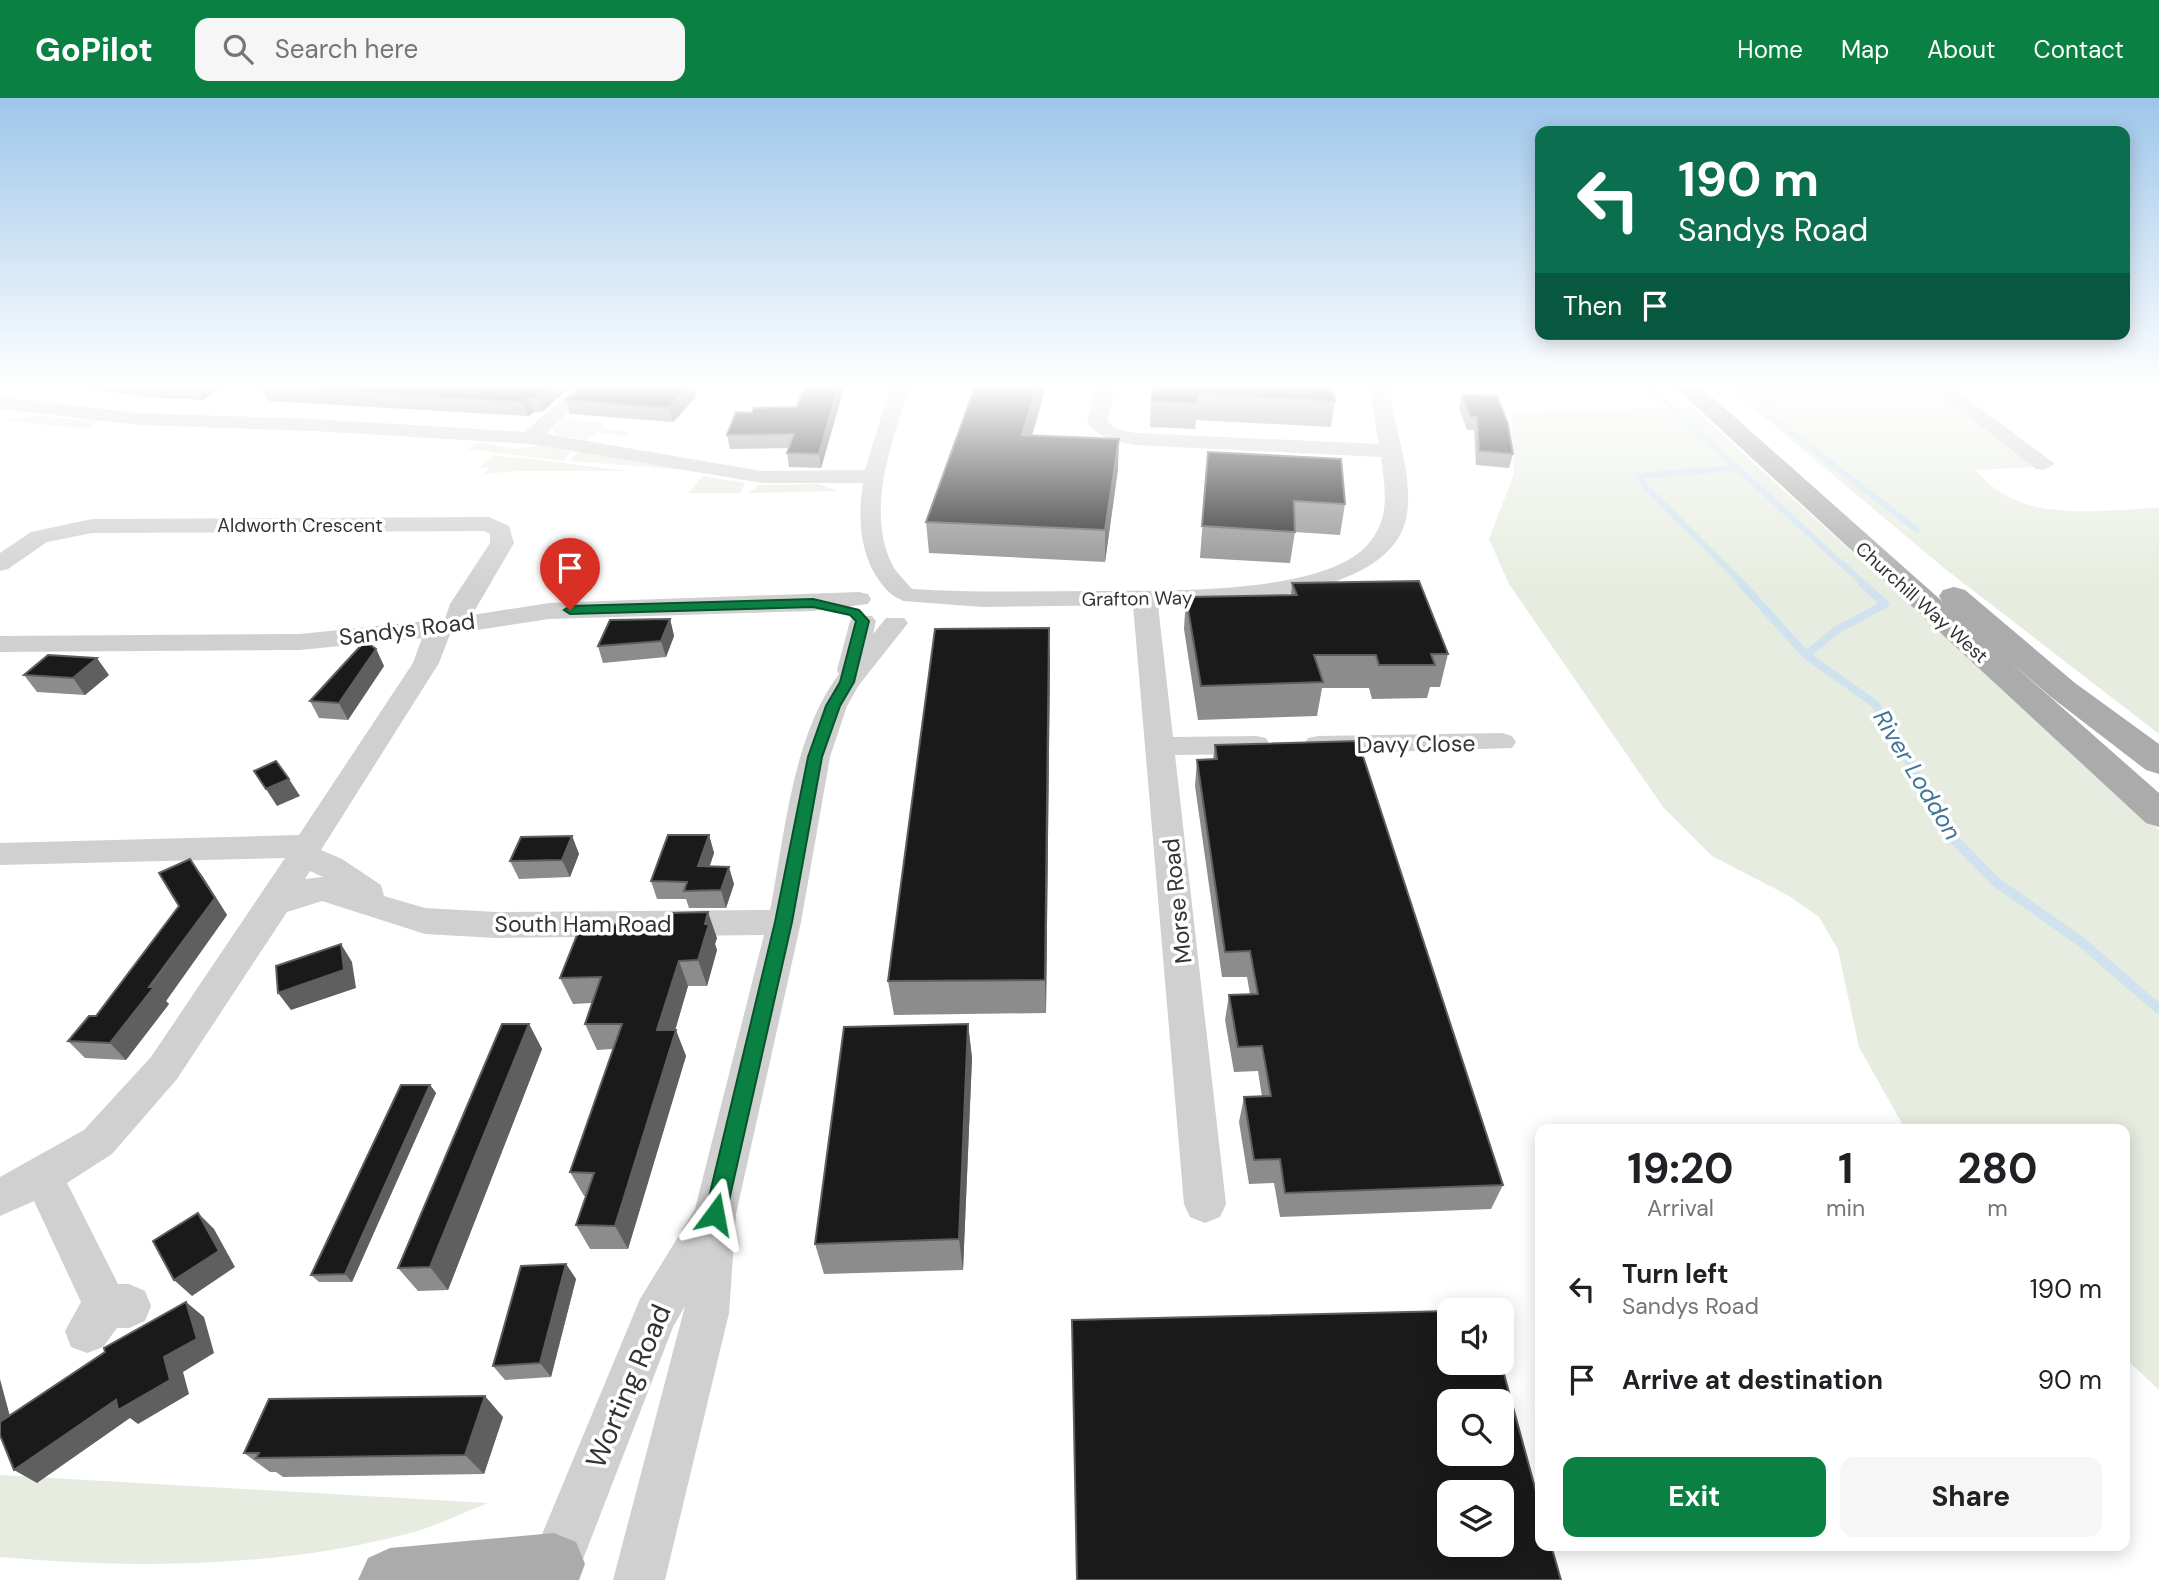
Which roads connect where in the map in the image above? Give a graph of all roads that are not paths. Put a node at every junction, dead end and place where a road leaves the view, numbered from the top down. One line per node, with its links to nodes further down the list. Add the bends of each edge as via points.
1 (638, 456): 8 (street, via 762,477)
2 (879, 456): 8 (street)
3 (1389, 456): 11 (street, Grafton Way, via 1398,503 1394,525 1374,551 1354,565 1316,581 1272,591)
4 (1763, 456): 20 (main road, Churchill Way West)
5 (1794, 456): 19 (main road, Churchill Way West, via 2063,690)
6 (2033, 456): 7 (street)
7 (2043, 464)
8 (873, 476): 9 (street, via 870,525)
9 (878, 548): 12 (street, Worting Road, via 865,568); 13 (street, via 881,566)
10 (0, 564): 14 (street, Aldworth Crescent, via 39,537 92,526 489,524 501,531 502,543)
11 (1145, 598): 13 (street, Grafton Way); 18 (street, Morse Road)
12 (862, 606): 13 (street); 13 (street); 14 (street, Sandys Road, via 813,603 549,611); 16 (street, Worting Road)
13 (905, 606): 16 (street, Worting Road)
14 (448, 626): 15 (street, Sandys Road, via 300,642); 21 (street)
15 (0, 645)
16 (847, 682): 25 (street, Worting Road, via 815,757)
17 (1502, 742): 18 (street, Davy Close)
18 (1161, 746): 28 (street, Morse Road)
19 (2159, 762)
20 (2159, 814)
21 (306, 851): 22 (street, South Ham Road); 23 (street); 24 (street, South Ham Road)
22 (0, 854)
23 (275, 903): 24 (street, South Ham Road, via 301,892 322,890); 26 (street, via 164,1068 98,1142)
24 (385, 908): 25 (street, South Ham Road, via 425,921 496,925)
25 (784, 922): 29 (street, Worting Road)
26 (43, 1176): 27 (street); 30 (street)
27 (0, 1196)
28 (1205, 1204)
29 (715, 1214): 31 (street, Worting Road, via 656,1314 585,1486); 33 (street, Worting Road, via 707,1313)
30 (107, 1314)
31 (561, 1575): 32 (main road)
32 (390, 1580)
33 (639, 1580)

